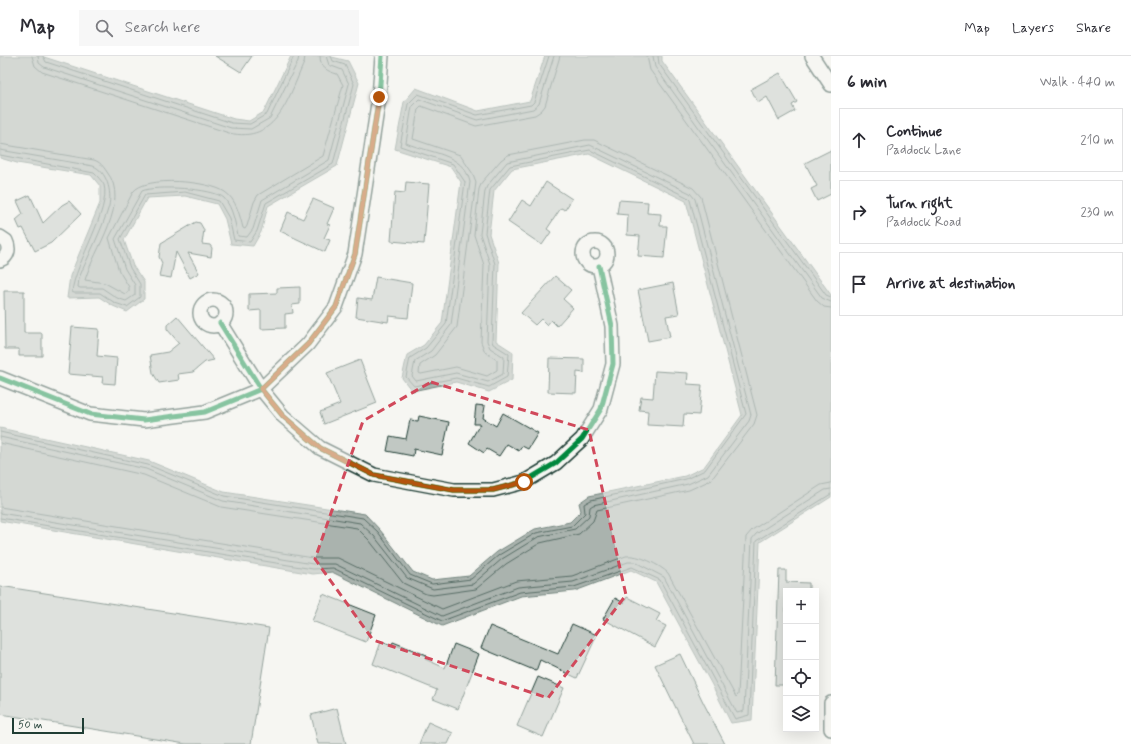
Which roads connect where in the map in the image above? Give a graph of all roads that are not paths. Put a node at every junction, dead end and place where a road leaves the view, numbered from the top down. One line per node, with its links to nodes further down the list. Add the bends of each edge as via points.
1 (382, 56): 9 (street, via 379,97 355,254 346,280 336,307 308,344)
2 (812, 56): 3 (street)
3 (831, 85)
4 (0, 237): 5 (street, via 6,241 8,251)
5 (0, 260)
6 (599, 266): 9 (street, via 612,326 613,364 601,409 582,439 556,463 524,482 493,490 454,490 374,475 320,448 283,416)
7 (220, 324): 9 (street)
8 (0, 378): 9 (street, via 90,414 144,420 205,412)
9 (261, 389)
10 (831, 703): 11 (street)
11 (831, 729)

